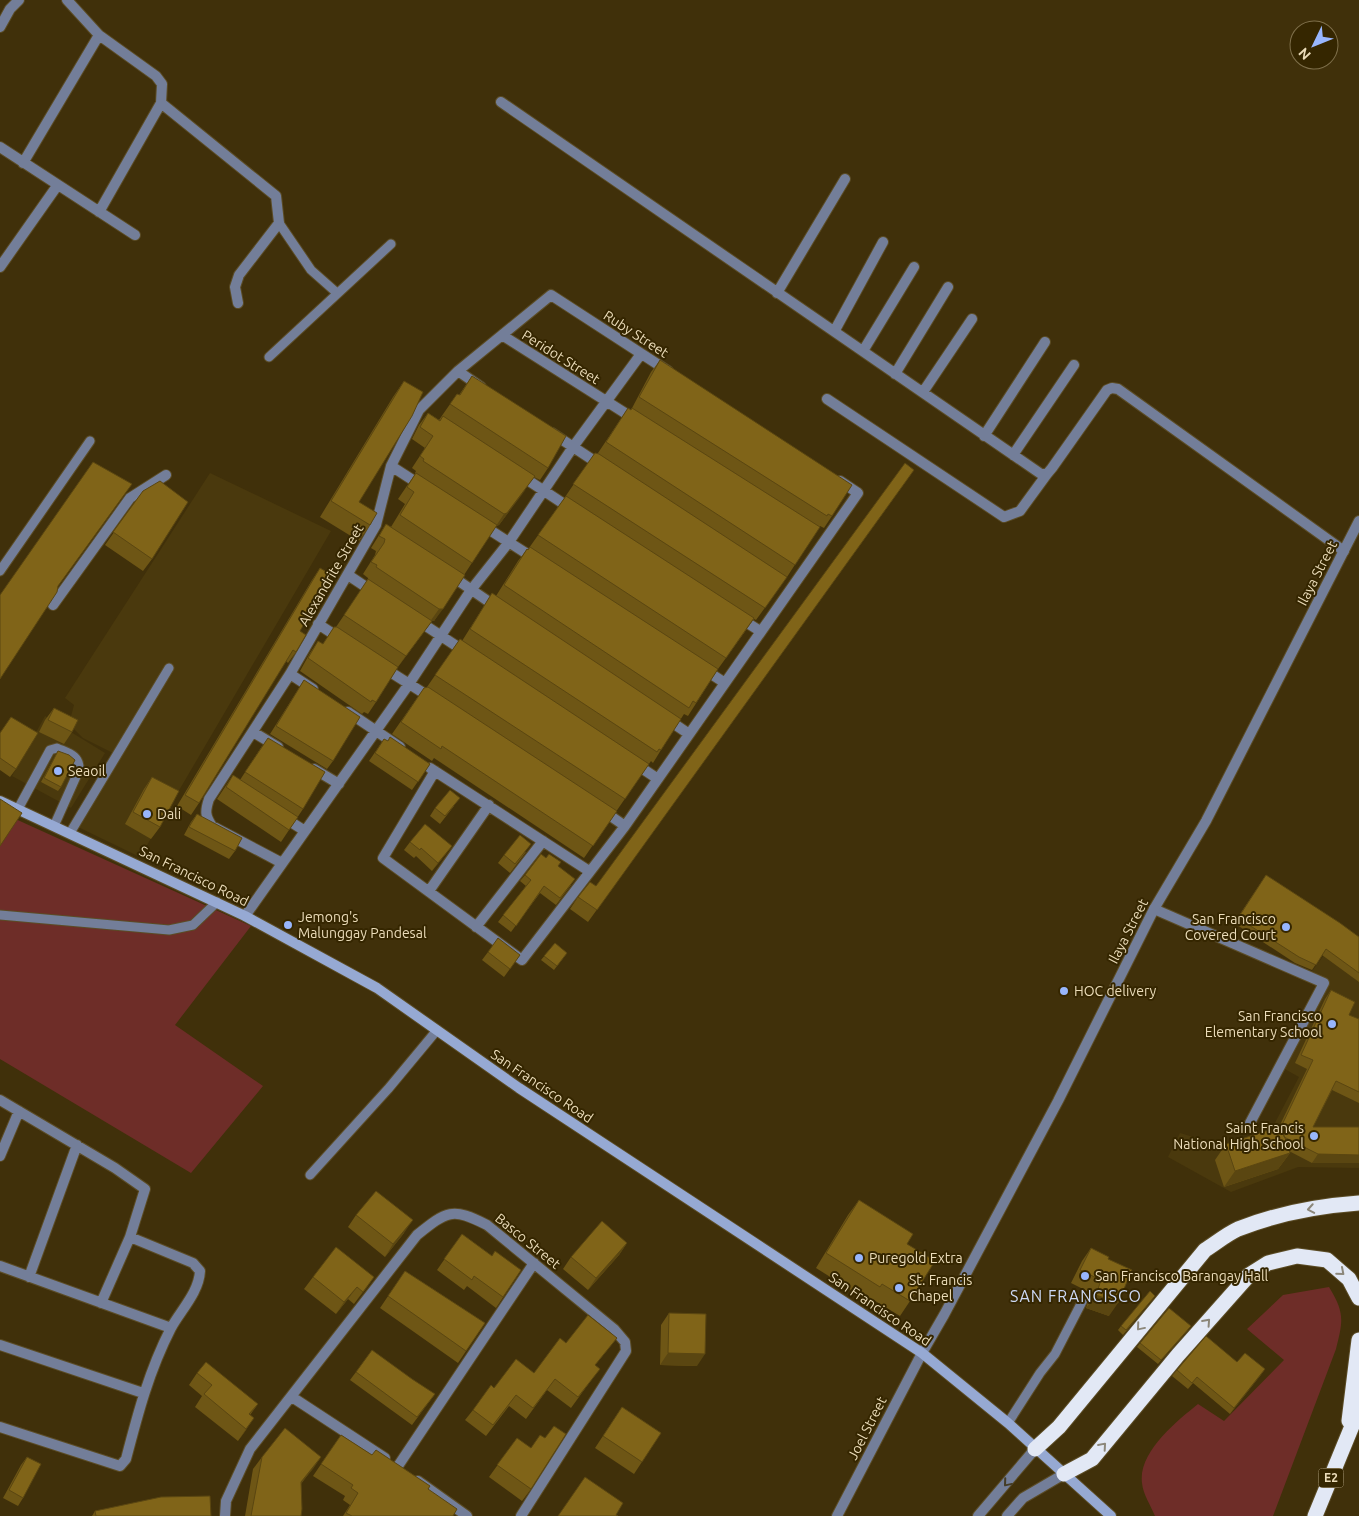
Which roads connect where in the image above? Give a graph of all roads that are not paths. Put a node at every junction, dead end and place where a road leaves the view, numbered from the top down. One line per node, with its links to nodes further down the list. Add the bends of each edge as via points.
1 (20, 0): 3 (street, via 10,9)
2 (67, 0): 4 (street)
3 (0, 27)
4 (99, 35): 6 (street, via 156,76 162,84); 8 (street)
5 (501, 102): 19 (street)
6 (161, 103): 11 (street); 12 (street, via 276,196)
7 (0, 147): 8 (street)
8 (23, 163): 10 (street)
9 (845, 179): 19 (street)
10 (57, 186): 11 (street); 17 (street)
11 (99, 212): 13 (street)
12 (279, 223): 20 (lane, via 311,270); 22 (street, via 239,274 235,287)
13 (134, 235)
14 (883, 242): 24 (street)
15 (391, 244): 20 (lane)
16 (914, 267): 27 (street)
17 (0, 268)
18 (948, 287): 32 (street)
19 (777, 293): 24 (street)
20 (337, 294): 29 (lane)
21 (550, 295): 25 (street, Alexandrite Street); 28 (street, Ruby Street)
22 (238, 303)
23 (972, 319): 34 (street)
24 (835, 330): 27 (street)
25 (502, 335): 31 (street, Alexandrite Street); 37 (street, Peridot Street)
26 (1045, 342): 40 (street)
27 (863, 351): 32 (street)
28 (641, 354): 33 (street, Ruby Street); 37 (street)
29 (269, 357)
30 (1074, 365): 43 (street)
31 (458, 371): 35 (street); 44 (street, Alexandrite Street, via 423,412)
32 (895, 374): 34 (street)
33 (674, 375)
34 (923, 392): 40 (street)
35 (491, 393)
36 (827, 399): 47 (street, via 1004,517 1020,511)
37 (606, 401): 39 (street, Peridot Street); 42 (street)
38 (540, 425): 42 (street)
39 (648, 428)
40 (984, 436): 43 (street)
41 (90, 440): 59 (lane)
42 (573, 447): 46 (street); 50 (street)
43 (1013, 455): 47 (street, via 1041,474)
44 (391, 466): 51 (street); 60 (street, Alexandrite Street, via 380,528)
45 (511, 470): 50 (street)
46 (615, 474)
47 (1047, 474): 56 (street, via 1107,390 1118,389)
48 (166, 475): 63 (street, via 130,498)
49 (833, 477): 68 (street, via 858,493 786,586)
50 (544, 492): 52 (street); 55 (street)
51 (433, 493)
52 (586, 518)
53 (475, 520): 55 (street)
54 (1359, 521): 56 (street, Ilaya Street)
55 (509, 542): 57 (street); 61 (street)
56 (1344, 551): 107 (street, Ilaya Street, via 1206,821)
57 (542, 563)
58 (440, 568): 61 (street)
59 (0, 571)
60 (348, 575): 62 (street); 67 (street, Alexandrite Street)
61 (471, 590): 65 (street); 69 (street)
62 (387, 600)
63 (52, 605)
64 (727, 610): 68 (street)
65 (510, 615)
66 (411, 616): 69 (street)
67 (318, 624): 70 (street); 75 (street, Alexandrite Street)
68 (760, 631): 76 (street)
69 (442, 636): 71 (street); 77 (street)
70 (351, 646)
71 (475, 658)
72 (691, 661): 76 (street)
73 (376, 662): 77 (street)
74 (169, 668): 101 (lane)
75 (290, 674): 78 (street); 83 (street, Alexandrite Street)
76 (724, 682): 84 (street)
77 (409, 684): 80 (street); 82 (street)
78 (321, 695)
79 (337, 705): 82 (street)
80 (442, 706)
81 (656, 712): 84 (street)
82 (376, 731): 86 (street); 92 (street)
83 (253, 732): 85 (street); 103 (street, Alexandrite Street, via 227,781 209,799 206,817 212,826)
84 (689, 734): 91 (street)
85 (284, 751)
86 (406, 751)
87 (625, 757): 91 (street)
88 (420, 761): 90 (street)
89 (308, 765): 92 (street)
90 (435, 771): 95 (street); 105 (street, via 383,858)
91 (658, 779): 99 (street)
92 (339, 784): 100 (street)
93 (0, 801): 96 (main road, San Francisco Road)
94 (592, 804): 99 (street)
95 (489, 805): 102 (street); 105 (street)
96 (18, 809): 98 (main road, San Francisco Road); 98 (lane, via 50,750 57,748 76,756 79,770)
97 (272, 810): 100 (street)
98 (54, 826): 101 (main road, San Francisco Road)
99 (625, 826): 104 (street)
100 (305, 831): 103 (street)
101 (70, 832): 106 (main road, San Francisco Road)
102 (543, 841): 104 (street); 110 (street)
103 (282, 864): 109 (street)
104 (589, 870): 110 (street, via 522,960)
105 (430, 891): 110 (street)
106 (217, 902): 108 (lane, via 192,925 170,930); 109 (main road, San Francisco Road)
107 (1154, 909): 114 (street, via 1324,982); 129 (street, Ilaya Street, via 1053,1110)
108 (0, 915)
109 (245, 916): 111 (main road, San Francisco Road, via 378,988)
110 (476, 926)
111 (437, 1030): 117 (lane); 129 (main road, San Francisco Road, via 519,1088)
112 (0, 1100): 113 (street)
113 (19, 1111): 115 (street); 116 (street)
114 (1250, 1123)
115 (77, 1146): 119 (street, via 145,1189); 122 (street)
116 (0, 1156)
117 (310, 1175)
118 (1359, 1203): 136 (highway, one-way to 136, via 1273,1217 1236,1230 1205,1250 1059,1427)
119 (130, 1237): 125 (street); 126 (street, via 193,1263 200,1271 200,1282)
120 (534, 1263): 131 (street, Basco Street, via 488,1225 467,1215 442,1216 417,1235); 137 (street); 141 (street, Basco Street, via 614,1329 626,1342 626,1351)
121 (0, 1266): 122 (street)
122 (29, 1277): 125 (street)
123 (1084, 1298): 133 (lane, via 1056,1354)
124 (1359, 1298): 138 (highway, one-way to 124, via 1092,1459 1249,1275 1268,1263 1297,1256 1327,1260 1349,1279)
125 (101, 1303): 126 (street)
126 (171, 1328): 130 (street)
127 (1359, 1340): 135 (highway)
128 (0, 1345): 130 (street)
129 (922, 1352): 133 (main road, San Francisco Road); 142 (street, Joel Street)
130 (142, 1393): 134 (street, via 126,1459 120,1466)
131 (292, 1397): 137 (street); 139 (street, Basco Street, via 250,1449 226,1501)
132 (1359, 1409): 135 (highway, E2)
133 (1008, 1423): 136 (main road, San Francisco Road)
134 (0, 1427)
135 (1346, 1440): 146 (highway, E2)
136 (1035, 1450): 138 (main road, San Francisco Road); 143 (street, one-way to 143)
137 (405, 1472): 140 (street)
138 (1064, 1474): 144 (street, via 1023,1498); 145 (main road, San Francisco Road)
139 (225, 1516)
140 (467, 1516)
141 (520, 1516)
142 (837, 1516)
143 (978, 1516)
144 (1007, 1516)
145 (1111, 1516)
146 (1315, 1516)

